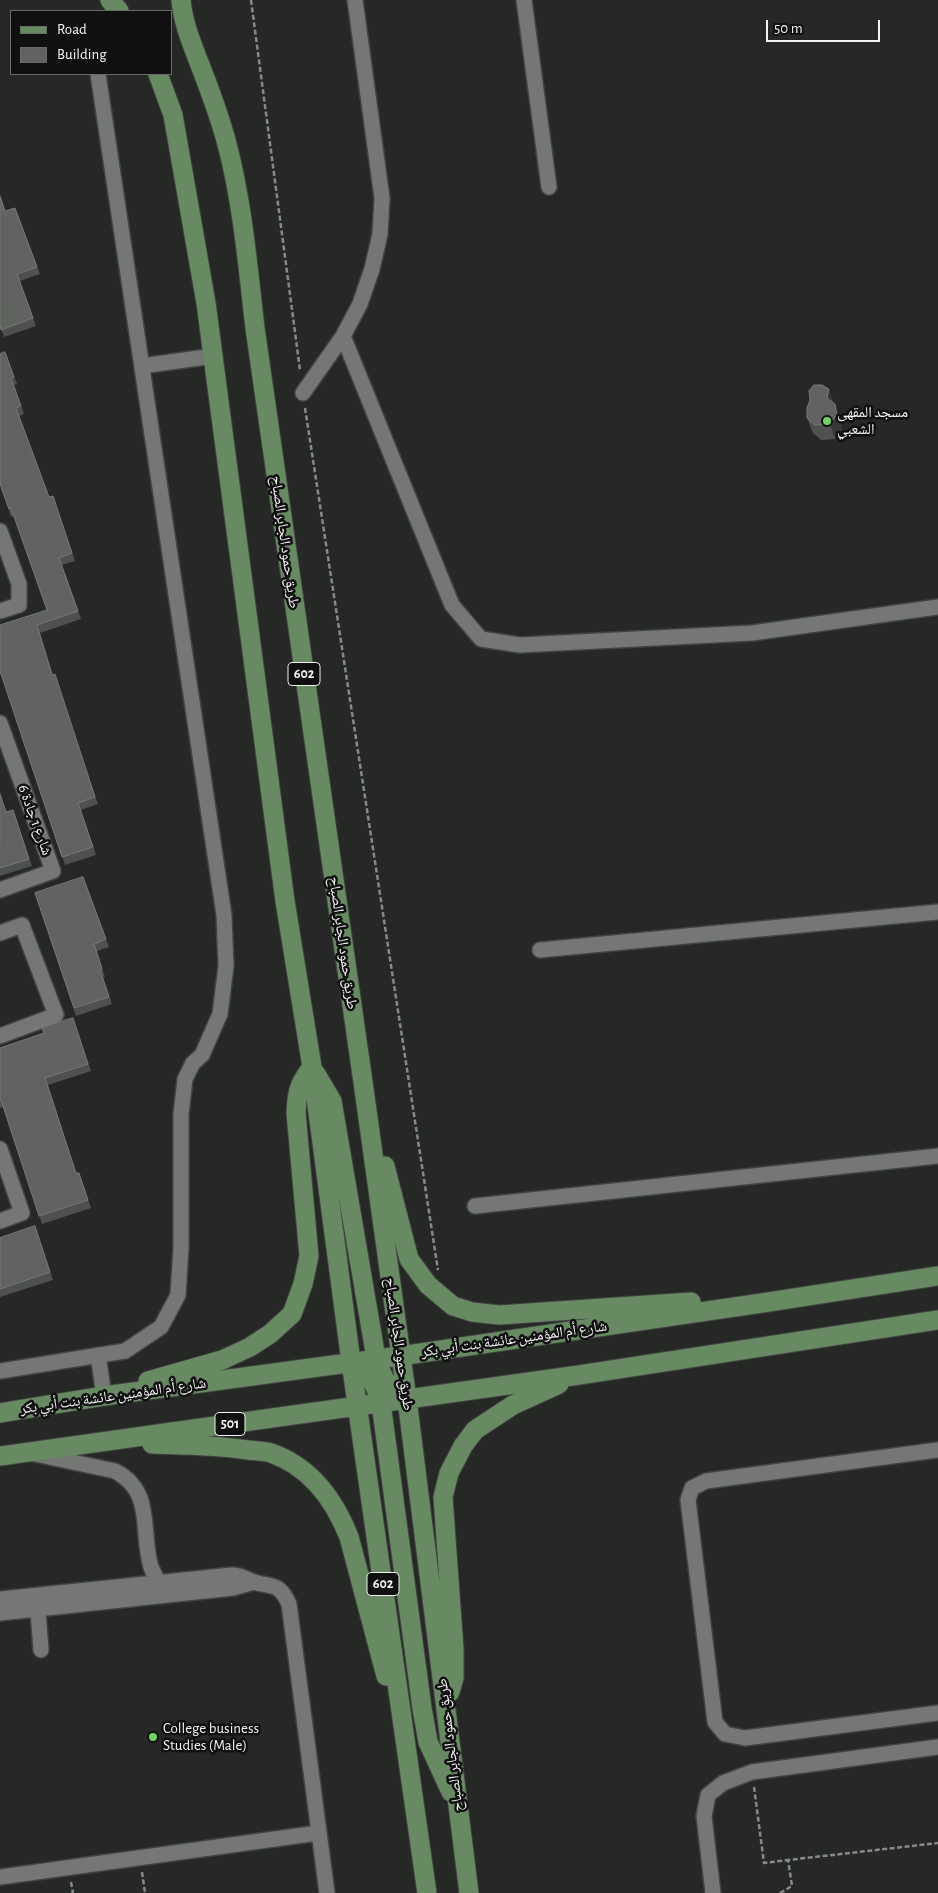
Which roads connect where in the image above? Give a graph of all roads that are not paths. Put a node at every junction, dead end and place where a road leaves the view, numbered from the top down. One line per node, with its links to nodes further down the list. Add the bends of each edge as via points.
1 (110, 0): 5 (main road)
2 (181, 0): 24 (main road, طريق حمود الجابر الصباح / 602, via 182,12 229,149 242,218)
3 (355, 0): 9 (street, via 382,198 380,234 372,269)
4 (524, 0): 8 (street)
5 (119, 10)
6 (98, 75): 11 (street)
7 (158, 75): 10 (main road, 602, via 173,115)
8 (549, 188)
9 (344, 336): 12 (street); 14 (street, via 452,605 481,639 520,645 752,632)
10 (213, 356): 11 (street); 23 (main road, 602, via 285,901)
11 (142, 366): 32 (street, via 224,915 226,966 220,1014 202,1055 193,1062 185,1079 181,1114 178,1295 161,1327 125,1351)
12 (304, 393)
13 (0, 531): 15 (street, via 19,584 19,605)
14 (938, 608)
15 (0, 612)
16 (0, 723): 17 (street, شارع 1 جادة 6)
17 (4, 744): 18 (street, شارع 1 جادة 6, via 53,871)
18 (0, 890)
19 (938, 912): 21 (street)
20 (0, 934): 22 (street, via 22,925 56,1015)
21 (540, 950)
22 (0, 1036)
23 (312, 1067): 34 (main road, via 332,1100); 35 (main road, 602); 38 (main road, via 300,1082 297,1095 309,1256 292,1314 250,1348 222,1360)
24 (364, 1089): 30 (main road, via 409,1259 428,1285 453,1306 499,1315 691,1302); 33 (main road, طريق حمود الجابر الصباح / 602)
25 (0, 1149): 28 (street, via 22,1213)
26 (938, 1156): 27 (street)
27 (475, 1206)
28 (0, 1221)
29 (938, 1276): 30 (main road, شارع أم المؤمنين عائشة بنت أبي بكر)
30 (762, 1303): 33 (main road, شارع أم المؤمنين عائشة بنت أبي بكر)
31 (938, 1320): 37 (main road)
32 (98, 1355): 36 (street); 38 (street)
33 (400, 1356): 34 (main road, شارع أم المؤمنين عائشة بنت أبي بكر); 39 (main road, طريق حمود الجابر الصباح / 602)
34 (376, 1358): 35 (main road, شارع أم المؤمنين عائشة بنت أبي بكر); 39 (main road, via 388,1385)
35 (351, 1362): 38 (main road, شارع أم المؤمنين عائشة بنت أبي بكر); 40 (main road, via 367,1373); 41 (main road, 602)
36 (0, 1371)
37 (579, 1375): 39 (main road); 54 (main road, via 513,1405 475,1430 462,1446 449,1473 443,1497 454,1678)
38 (104, 1396): 42 (main road, شارع أم المؤمنين عائشة بنت أبي بكر)
39 (407, 1399): 40 (main road); 54 (main road, طريق حمود الجابر الصباح / 602)
40 (381, 1403): 41 (main road); 58 (main road, via 428,1742)
41 (358, 1406): 43 (main road, 501); 57 (main road, 602)
42 (0, 1412)
43 (103, 1443): 45 (main road, 501); 57 (main road, via 226,1447 270,1453 300,1468 328,1494 349,1537)
44 (938, 1450): 55 (street, via 706,1481 692,1488 688,1500 715,1722 725,1734 745,1738)
45 (26, 1452): 46 (main road, 501); 47 (street, via 125,1476 142,1501)
46 (0, 1456)
47 (151, 1566): 48 (street); 49 (street)
48 (142, 1584): 49 (street); 51 (street)
49 (162, 1589): 51 (street); 59 (street, via 240,1575 280,1590 289,1604)
50 (0, 1599): 51 (street)
51 (37, 1601): 52 (street); 53 (street)
52 (0, 1612)
53 (41, 1650)
54 (446, 1708): 58 (main road, طريق حمود الجابر الصباح / 602)
55 (938, 1713)
56 (938, 1747): 64 (street, via 752,1772 722,1783 708,1796 704,1816)
57 (408, 1763): 62 (main road, 602)
58 (457, 1805): 63 (main road, طريق حمود الجابر الصباح / 602)
59 (318, 1833): 60 (street); 61 (street)
60 (0, 1876)
61 (327, 1893)
62 (427, 1893)
63 (469, 1893)
64 (713, 1893)

